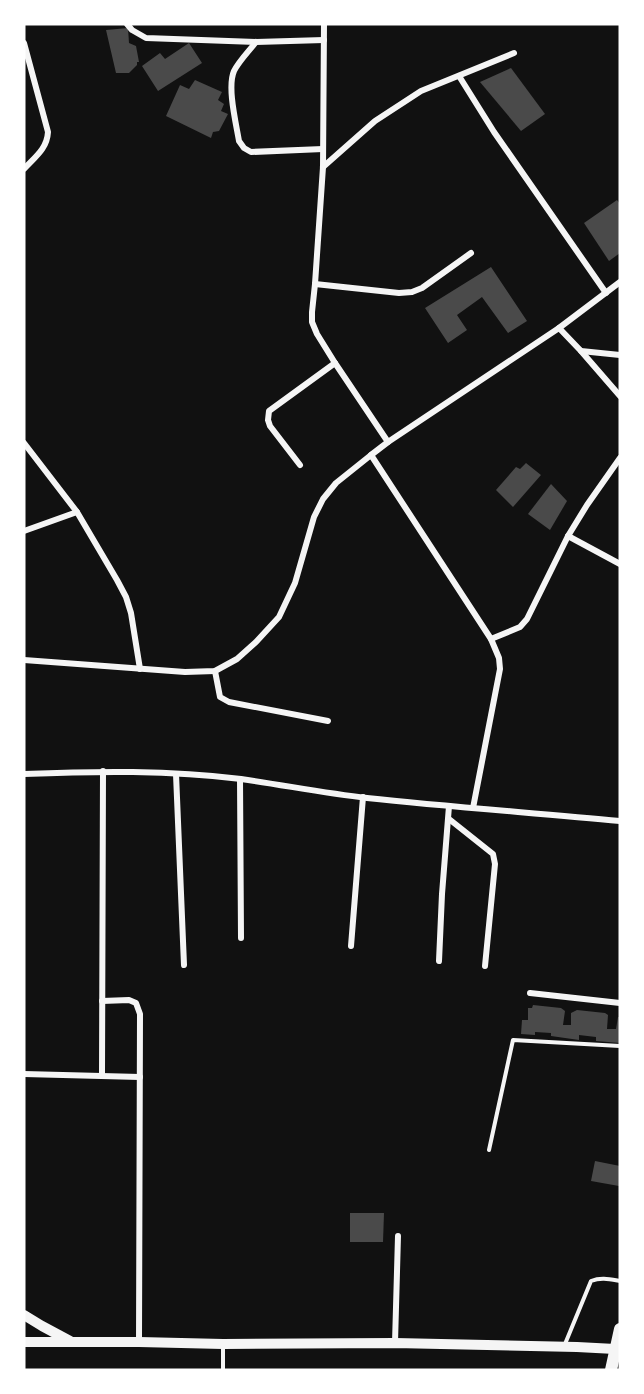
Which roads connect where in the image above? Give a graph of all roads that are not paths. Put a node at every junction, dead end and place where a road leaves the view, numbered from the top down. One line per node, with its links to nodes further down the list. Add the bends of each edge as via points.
1 (127, 24): 4 (street, via 146,38)
2 (324, 24): 3 (street)
3 (324, 40): 4 (street); 8 (street)
4 (256, 42): 8 (street, via 236,67 230,83 239,141 251,152)
5 (24, 43): 10 (street, via 48,132 43,149)
6 (514, 53): 7 (street)
7 (459, 76): 9 (street, via 421,91 375,121); 14 (street)
8 (323, 149): 9 (street)
9 (323, 167): 13 (street)
10 (24, 169)
11 (471, 253): 13 (street, via 412,292)
12 (620, 282): 14 (street)
13 (315, 284): 18 (street, via 312,322)
14 (606, 293): 15 (street)
15 (559, 328): 16 (street); 20 (street)
16 (580, 351): 17 (street); 19 (street)
17 (620, 355)
18 (335, 363): 20 (street); 24 (street, via 269,411 270,426)
19 (620, 396)
20 (388, 442): 22 (street)
21 (24, 443): 25 (street)
22 (371, 455): 29 (street); 32 (street, via 336,483 323,499 295,583 279,617 256,642)
23 (620, 458): 27 (street)
24 (300, 465)
25 (77, 512): 26 (street); 31 (street, via 126,597)
26 (24, 531)
27 (568, 536): 28 (street); 29 (street, via 527,619 520,627)
28 (620, 564)
29 (491, 639): 40 (street, via 500,669)
30 (24, 660): 31 (street)
31 (140, 669): 32 (street)
32 (215, 671): 33 (street, via 219,697 229,702)
33 (328, 721)
34 (104, 771): 35 (street); 36 (street); 49 (street)
35 (24, 774)
36 (176, 774): 37 (street); 46 (street)
37 (240, 779): 38 (street); 43 (street)
38 (363, 797): 39 (street); 44 (street)
39 (449, 806): 40 (street); 41 (street)
40 (473, 808): 42 (street)
41 (449, 819): 45 (street); 47 (street, via 493,854)
42 (620, 821)
43 (242, 938)
44 (351, 946)
45 (439, 961)
46 (184, 965)
47 (485, 966)
48 (530, 993): 50 (street)
49 (102, 1001): 53 (street); 54 (street, via 136,1003 140,1014)
50 (620, 1003)
51 (620, 1046): 55 (lane, via 513,1040)
52 (24, 1074): 53 (street)
53 (102, 1076): 54 (street)
54 (140, 1077): 62 (street)
55 (489, 1150)
56 (398, 1236): 63 (street)
57 (620, 1281): 65 (lane, via 591,1281)
58 (24, 1315): 61 (main road)
59 (620, 1329): 66 (main road)
60 (24, 1342): 61 (main road)
61 (73, 1342): 62 (main road)
62 (139, 1342): 64 (main road)
63 (395, 1342): 64 (main road); 65 (main road)
64 (223, 1344): 67 (lane)
65 (564, 1347): 66 (main road)
66 (615, 1349): 68 (main road)
67 (223, 1370)
68 (611, 1370)

